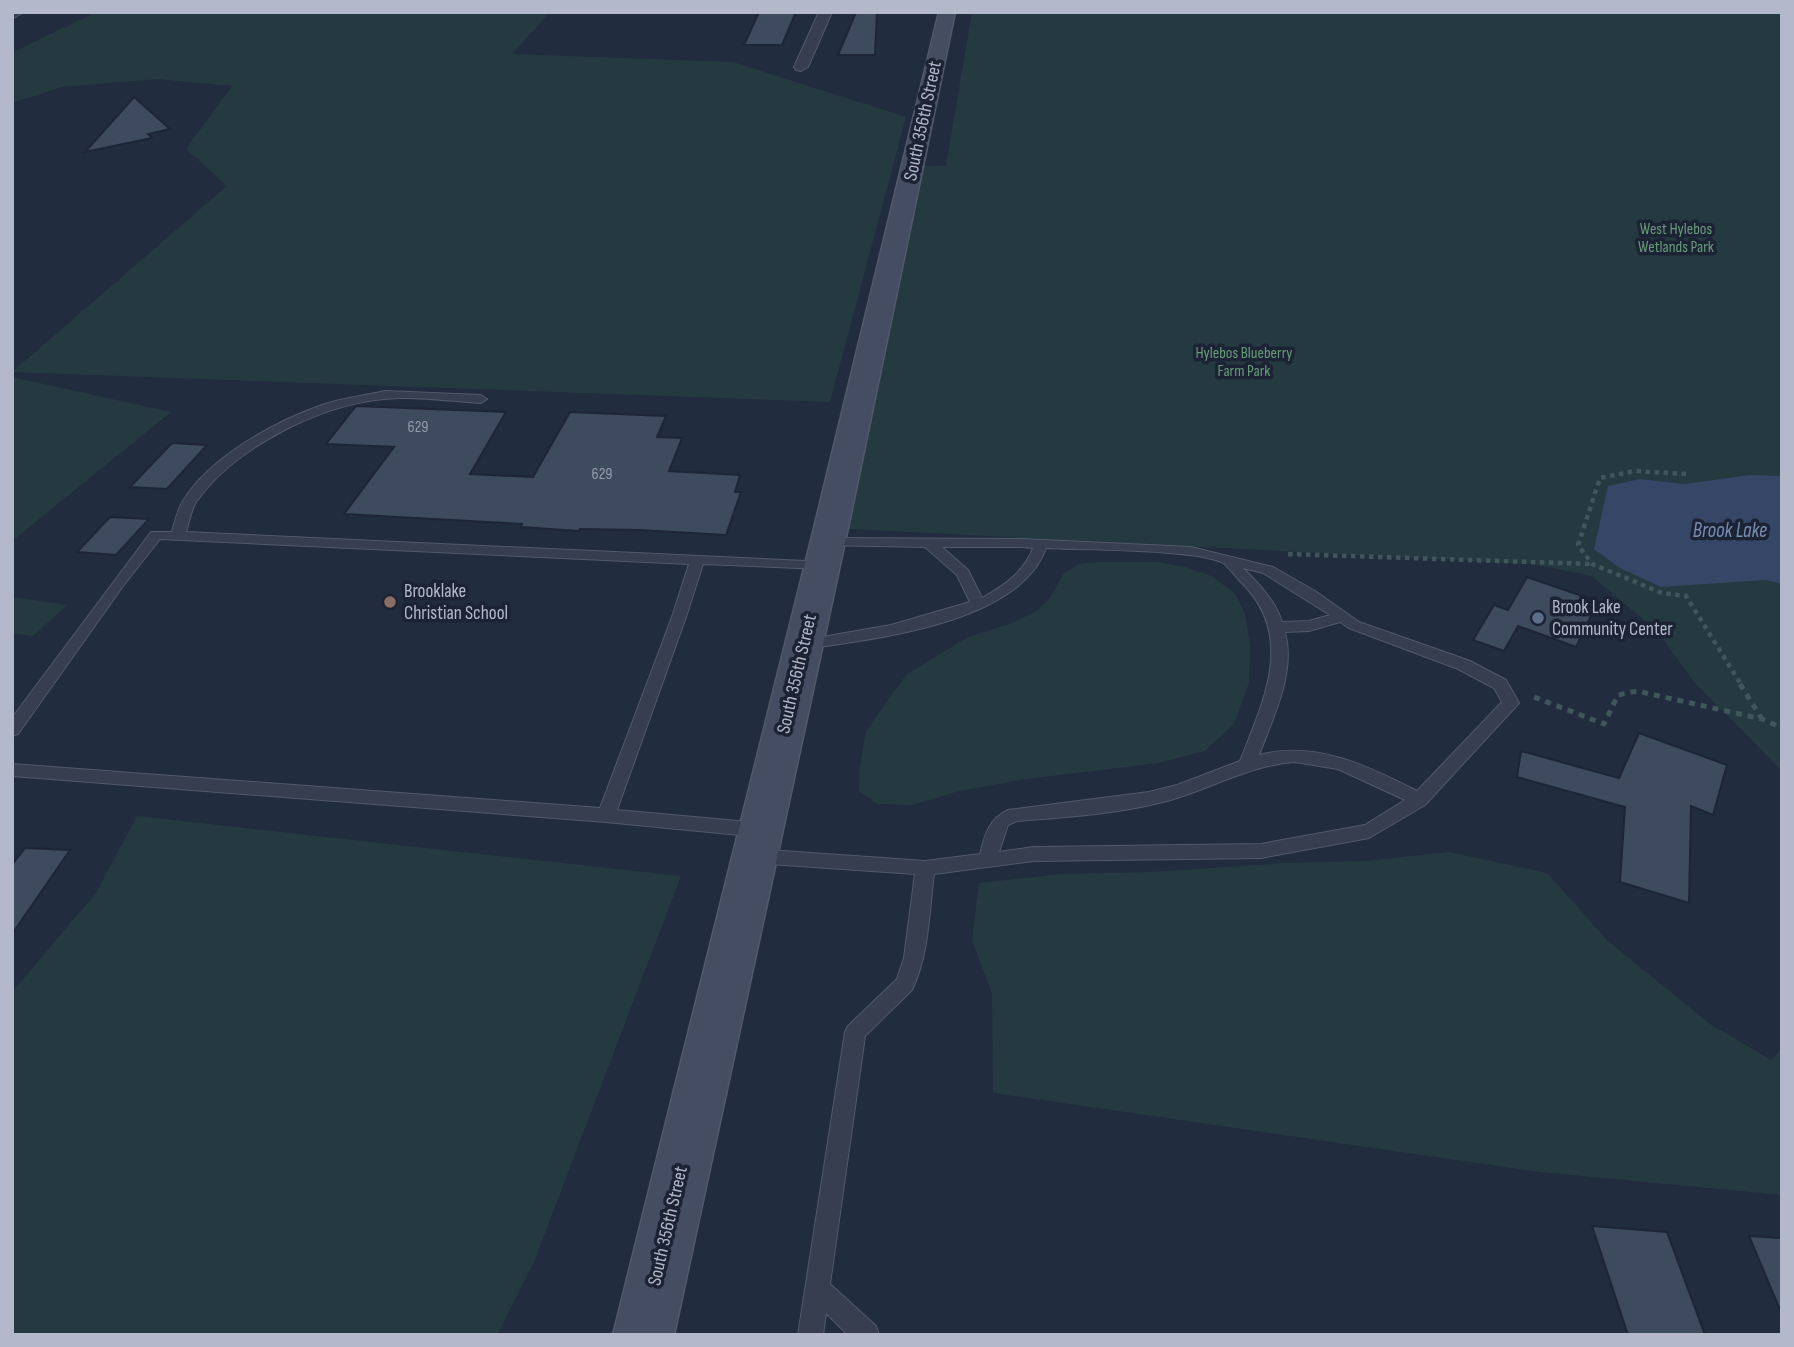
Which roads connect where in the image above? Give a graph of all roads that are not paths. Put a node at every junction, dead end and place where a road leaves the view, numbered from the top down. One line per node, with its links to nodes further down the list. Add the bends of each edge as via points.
1 (18, 12): 4 (street)
2 (826, 12): 5 (street)
3 (947, 12): 10 (main road, South 356th Street)
4 (12, 15)
5 (801, 67)
6 (481, 399): 7 (lane, via 385,395 308,415 255,441 211,477 188,503)
7 (178, 536): 11 (lane); 17 (lane, via 156,535)
8 (929, 543): 9 (lane); 10 (lane); 13 (lane, via 963,573)
9 (1041, 544): 12 (lane, via 1191,551); 13 (lane, via 1030,569 1019,580)
10 (825, 554): 11 (lane); 16 (main road, South 356th Street)
11 (697, 560): 21 (lane)
12 (1227, 560): 14 (lane, via 1268,570); 15 (lane, via 1261,594)
13 (978, 604): 16 (lane, via 917,625)
14 (1340, 617): 15 (lane, via 1318,626); 20 (lane, via 1464,665 1500,684 1511,703)
15 (1277, 626): 18 (lane, via 1278,679)
16 (804, 644): 22 (main road, South 356th Street)
17 (12, 730)
18 (1246, 767): 20 (lane, via 1275,757 1322,759 1360,770); 23 (lane, via 1167,794 1014,815 1001,821)
19 (12, 771): 21 (lane)
20 (1419, 800): 23 (lane, via 1369,831 1261,851 1034,854)
21 (606, 815): 22 (lane)
22 (757, 843): 24 (lane); 26 (main road, South 356th Street)
23 (988, 860): 24 (lane)
24 (925, 868): 25 (lane, via 914,958 905,984 855,1032)
25 (817, 1289): 27 (lane); 28 (lane)
26 (643, 1335)
27 (810, 1335)
28 (867, 1335)

